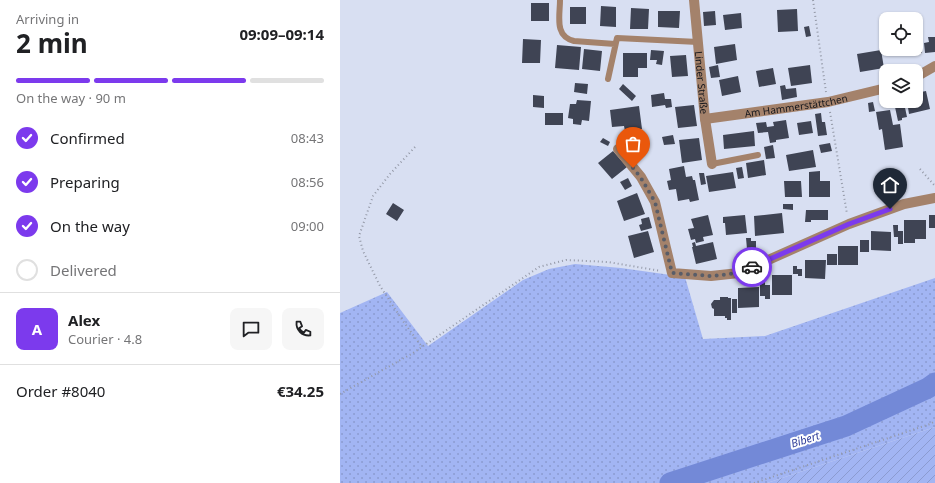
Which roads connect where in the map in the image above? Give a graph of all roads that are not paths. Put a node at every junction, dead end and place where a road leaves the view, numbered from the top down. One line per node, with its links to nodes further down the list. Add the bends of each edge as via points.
1 (560, 0): 4 (lane, via 559,25 566,37 574,41)
2 (694, 0): 3 (street, Linder Straße)
3 (698, 42): 4 (lane, via 617,38); 9 (street, Linder Straße)
4 (615, 44): 7 (lane)
5 (935, 66): 6 (street)
6 (923, 73)
7 (608, 79)
8 (879, 90): 9 (street, Am Hammerstättchen, via 828,102)
9 (706, 119): 12 (street, Linder Straße)
10 (618, 149): 13 (street, via 641,178 655,202 672,273 711,276 739,273 849,224 904,204)
11 (758, 155): 12 (lane)
12 (712, 164)
13 (935, 198)

